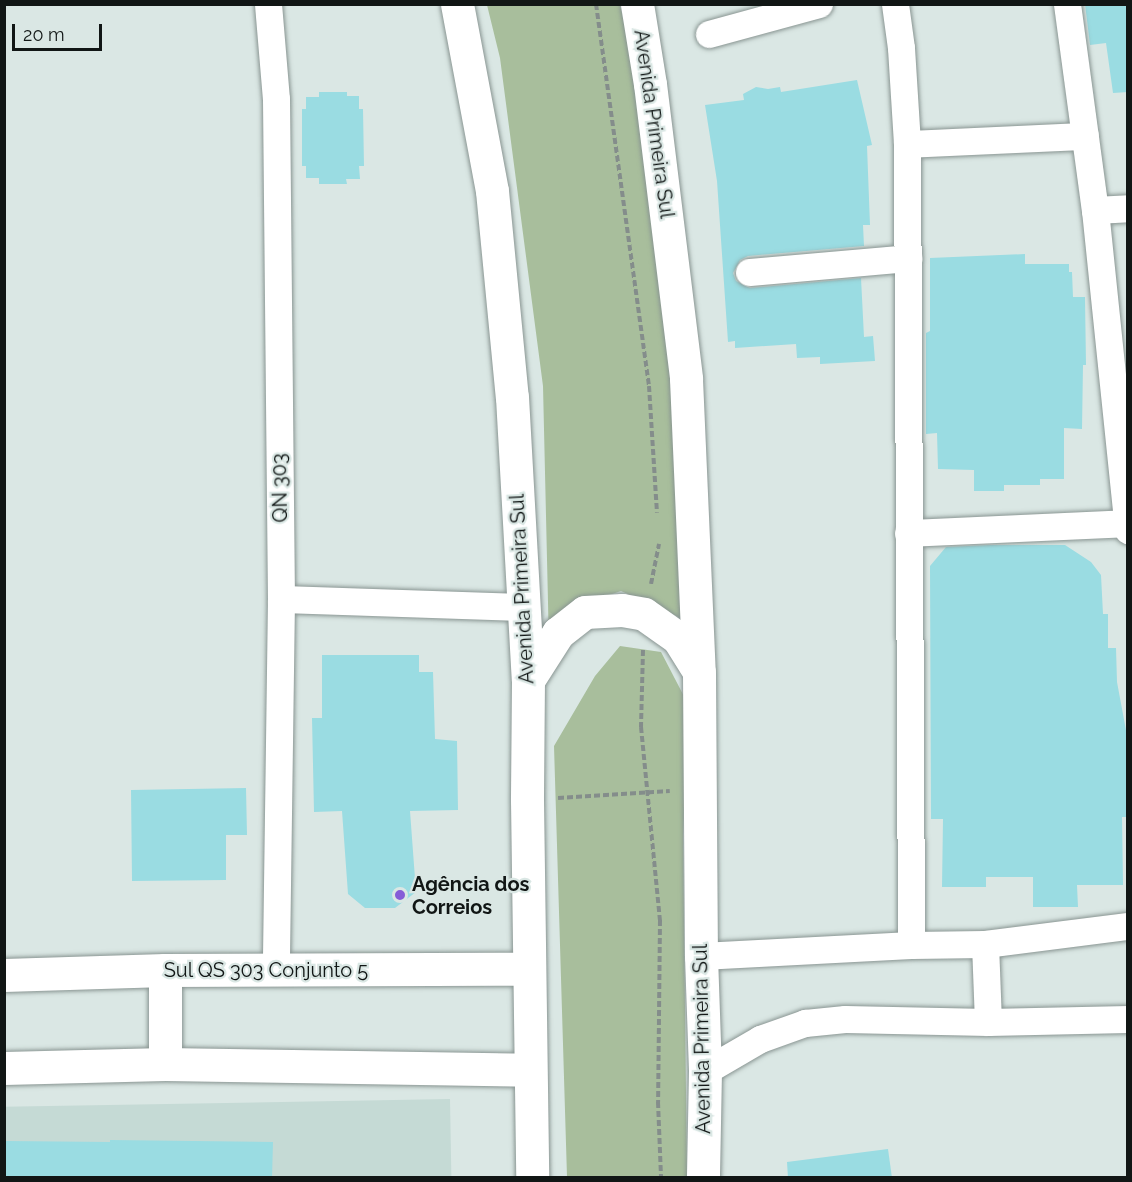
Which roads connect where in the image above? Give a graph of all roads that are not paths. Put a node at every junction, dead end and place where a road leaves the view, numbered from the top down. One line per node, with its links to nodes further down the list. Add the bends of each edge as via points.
1 (268, 4): 16 (street, QN 303, via 276,99)
2 (457, 4): 17 (main road, Avenida Primeira Sul, via 492,191 512,397)
3 (637, 4): 18 (main road, Avenida Primeira Sul, via 687,379)
4 (819, 4): 7 (street)
5 (895, 4): 9 (street)
6 (1067, 4): 8 (street)
7 (709, 34)
8 (1085, 136): 9 (street); 11 (street)
9 (907, 144): 12 (street)
10 (1128, 208): 11 (street)
11 (1095, 210): 14 (street)
12 (908, 258): 13 (street); 15 (street)
13 (749, 272)
14 (1127, 525): 15 (street)
15 (908, 533): 22 (street)
16 (281, 599): 17 (street); 26 (street, QN 303)
17 (523, 607): 19 (main road, Avenida Primeira Sul)
18 (699, 673): 19 (main road, via 678,638 644,614 622,610 585,612 558,633); 23 (main road, Avenida Primeira Sul)
19 (528, 680): 25 (main road, Avenida Primeira Sul)
20 (1128, 926): 21 (street)
21 (985, 944): 22 (street); 29 (street)
22 (911, 945): 23 (street)
23 (701, 956): 33 (main road, Avenida Primeira Sul)
24 (165, 969): 26 (main road, Sul QS 303 Conjunto 5); 27 (main road, Sul QS 303 Conjunto 5); 30 (main road)
25 (528, 969): 26 (main road, Sul QS 303 Conjunto 5); 32 (main road, Avenida Primeira Sul)
26 (276, 971)
27 (4, 975)
28 (1128, 1019): 29 (street)
29 (988, 1022): 33 (street, via 844,1019 805,1023 760,1039)
30 (165, 1064): 31 (main road); 32 (main road)
31 (4, 1068)
32 (530, 1070): 34 (main road, Avenida Primeira Sul)
33 (705, 1071): 35 (main road, Avenida Primeira Sul)
34 (532, 1178)
35 (703, 1178)

